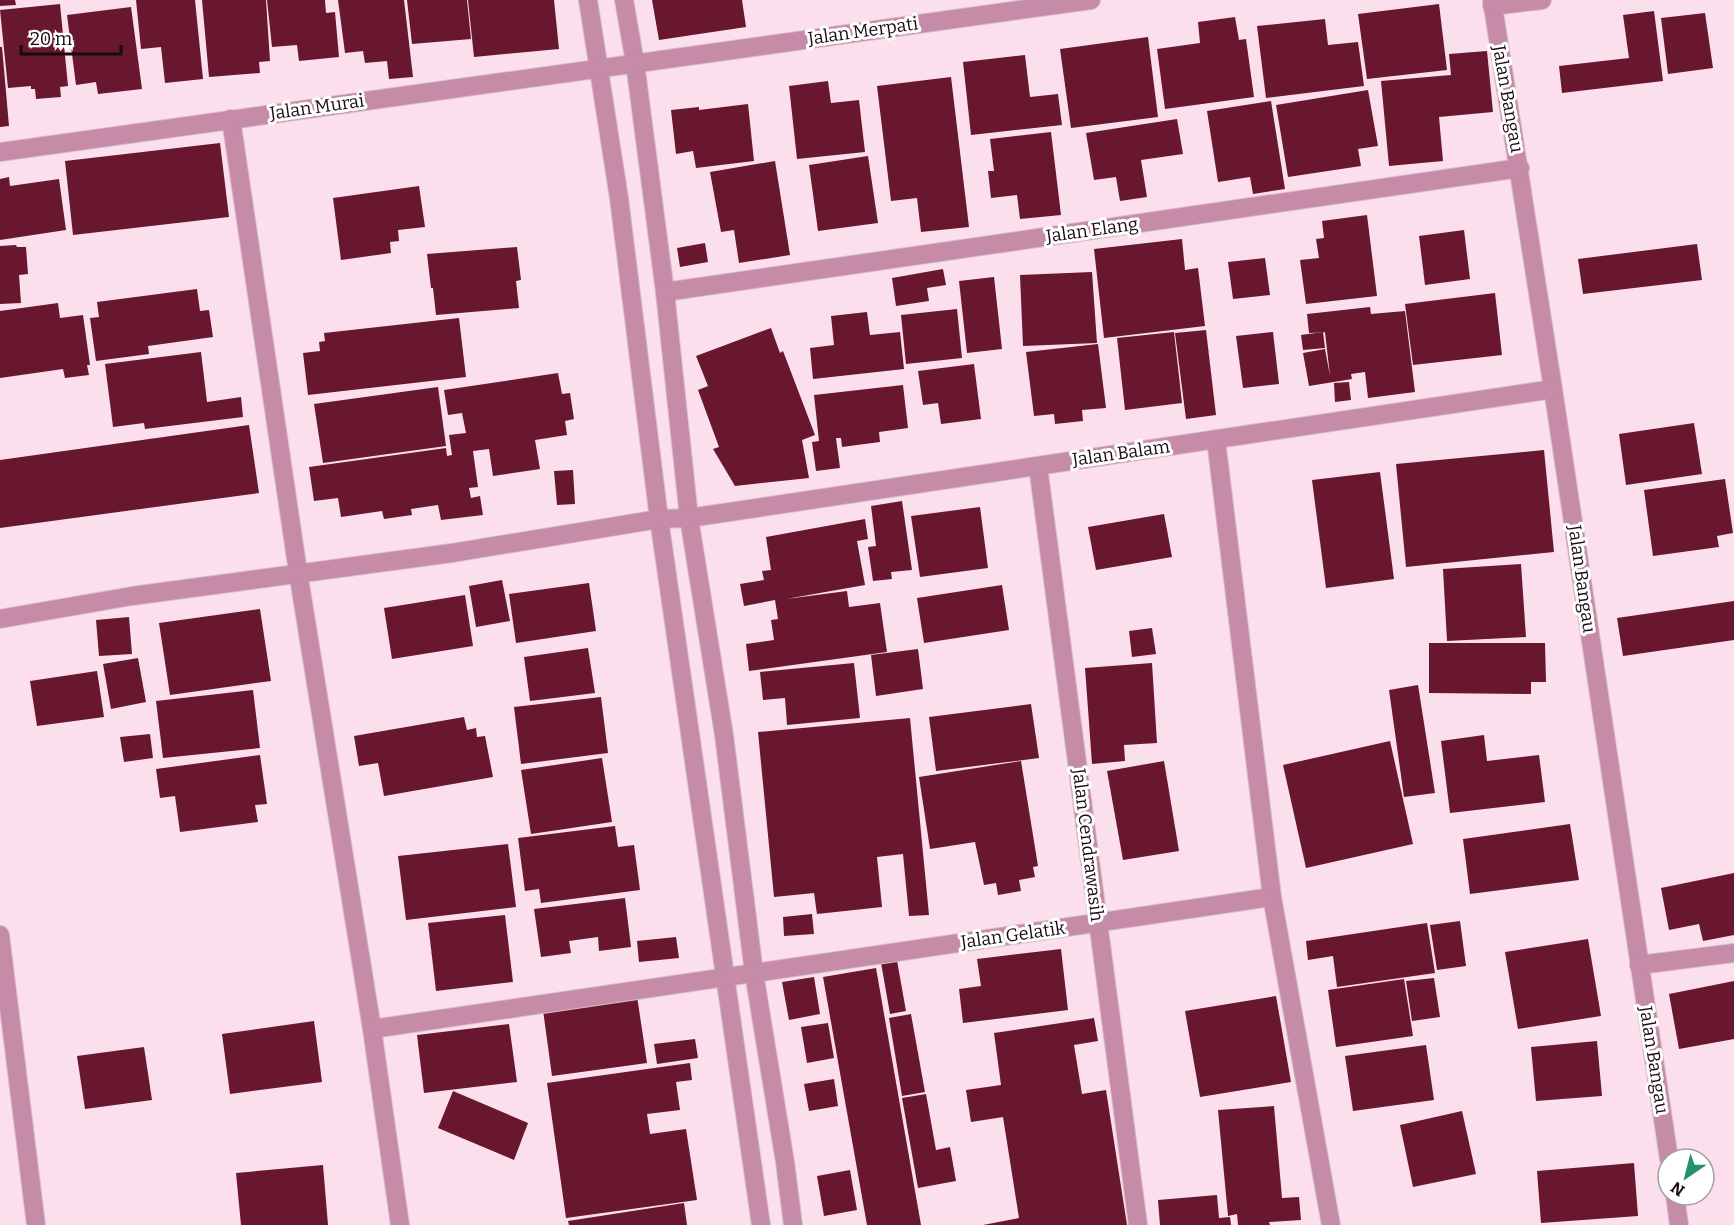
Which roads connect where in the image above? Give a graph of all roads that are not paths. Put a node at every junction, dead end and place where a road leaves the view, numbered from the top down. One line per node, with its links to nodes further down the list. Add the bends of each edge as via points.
1 (588, 0): 7 (street)
2 (624, 0): 6 (street)
3 (1092, 0): 6 (street, Jalan Merpati)
4 (1542, 0): 5 (street)
5 (1492, 3): 10 (street, Jalan Bangau)
6 (635, 63): 7 (street, Jalan Murai); 11 (street)
7 (598, 67): 8 (street, Jalan Murai); 16 (street)
8 (231, 119): 9 (street, Jalan Murai); 17 (street)
9 (0, 152)
10 (1520, 168): 11 (street, Jalan Elang); 12 (street, Jalan Bangau)
11 (665, 292): 15 (street)
12 (1553, 389): 13 (street, Jalan Balam); 23 (street, Jalan Bangau)
13 (1216, 440): 14 (street, Jalan Balam); 19 (street)
14 (1038, 466): 15 (street, Jalan Balam); 20 (street, Jalan Cendrawasih)
15 (689, 518): 16 (street, Jalan Balam); 24 (street, via 724,735)
16 (659, 519): 17 (street, Jalan Balam, via 452,553); 25 (street)
17 (298, 572): 18 (street, Jalan Balam); 26 (street)
18 (0, 619)
19 (1272, 897): 20 (street, Jalan Gelatik); 34 (street)
20 (1098, 923): 24 (street, Jalan Gelatik); 33 (street, Jalan Cendrawasih)
21 (0, 935): 29 (street)
22 (1734, 953): 23 (street)
23 (1639, 966): 27 (street, Jalan Bangau)
24 (754, 973): 25 (street, Jalan Gelatik); 32 (street)
25 (724, 976): 26 (street, Jalan Gelatik); 31 (street)
26 (372, 1029): 30 (street)
27 (1667, 1147)
28 (1677, 1207): 35 (street)
29 (36, 1225)
30 (400, 1225)
31 (760, 1225)
32 (793, 1225)
33 (1138, 1225)
34 (1331, 1225)
35 (1679, 1225)

